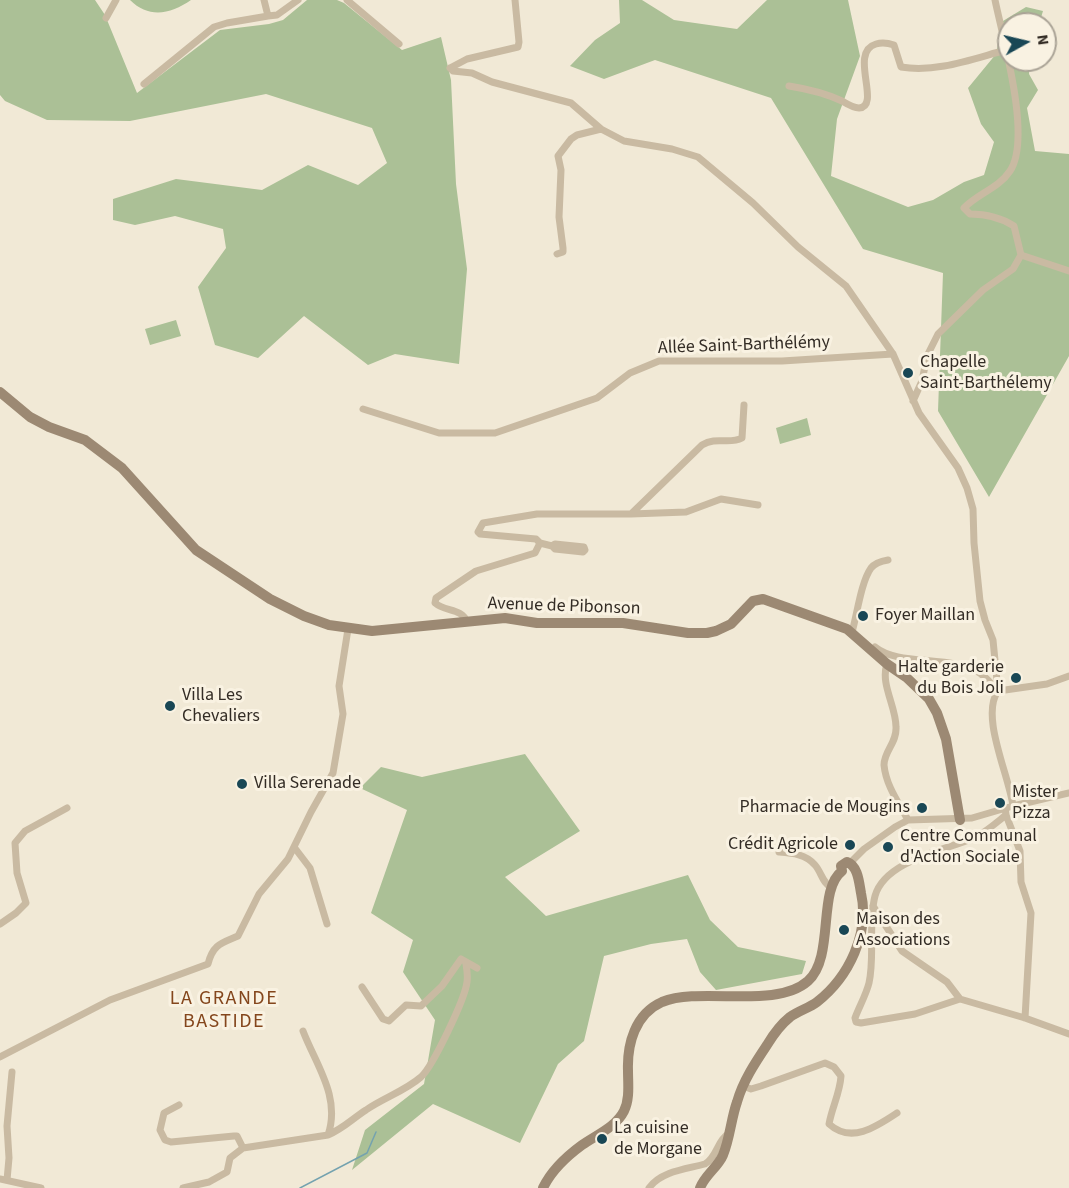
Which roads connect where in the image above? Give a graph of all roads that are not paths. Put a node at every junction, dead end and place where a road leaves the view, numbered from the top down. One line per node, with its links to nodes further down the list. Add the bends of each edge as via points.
1 (116, 0): 7 (street)
2 (264, 0): 6 (street)
3 (298, 0): 6 (street, via 277,15)
4 (347, 0): 8 (street)
5 (515, 0): 13 (street, via 518,47 467,59 450,68 571,103)
6 (268, 16): 11 (street, via 214,27)
7 (106, 18)
8 (399, 44)
9 (997, 52): 12 (street, via 940,67 915,69 901,67 894,45 874,44 863,59 867,99 859,108 826,93)
10 (1011, 72): 15 (street, via 1019,144 1010,171 964,208 970,214 994,216 1014,226)
11 (144, 84)
12 (789, 86)
13 (601, 129): 14 (street, via 577,135 558,156 563,252); 17 (street, via 624,141 698,158 726,178 798,247 846,286)
14 (557, 254)
15 (1021, 255): 16 (street); 19 (street, via 1013,269 983,290 938,334)
16 (1069, 271)
17 (893, 354): 19 (street); 21 (street, Allée Saint-Barthélémy, via 793,361 658,361 630,373 597,398 495,433 439,433)
18 (0, 392): 28 (street, Avenue de Pibonson, via 30,417 85,440 122,468 196,550 277,602 304,616)
19 (913, 401): 33 (street, via 967,488 980,601 993,640)
20 (744, 405): 23 (street, via 742,438 716,439 702,445)
21 (363, 409)
22 (758, 505): 23 (street, via 721,499 686,512)
23 (632, 514): 24 (street, via 537,514 483,523 478,532 536,539)
24 (540, 543): 25 (street); 27 (street, via 535,553 476,571 436,598 435,603 461,613)
25 (552, 546)
26 (888, 560): 29 (street, via 871,568)
27 (467, 622): 28 (street, Avenue de Pibonson, via 372,631); 29 (street, Avenue de Pibonson, via 505,618 537,623 622,623 707,633 731,624 753,602 763,599)
28 (348, 629): 39 (street, via 339,686 343,714 333,773)
29 (852, 632): 30 (street, Avenue de Pibonson)
30 (862, 641): 31 (street, Avenue de Pibonson); 33 (street, via 892,655 959,665 980,673)
31 (887, 664): 37 (street, via 884,673 892,700 896,739 884,766 889,786); 38 (street, Avenue de Pibonson, via 918,688 937,713 946,739)
32 (1069, 676): 33 (street, via 1047,684)
33 (998, 691): 36 (street, via 992,706 994,737 1009,783)
34 (1069, 793): 36 (street)
35 (67, 808): 44 (street, via 25,831 15,843 17,873 26,903)
36 (1008, 810): 38 (street); 43 (street, via 978,836 905,864 879,886); 50 (street, via 1020,851 1021,882 1031,913)
37 (908, 820): 38 (street); 41 (street, via 864,849)
38 (960, 820)
39 (294, 847): 45 (street, via 310,868); 53 (street, via 259,894 238,936 211,952 208,964 110,1000)
40 (779, 852): 42 (street, via 801,855 815,864)
41 (848, 868): 42 (street, via 837,876); 55 (street, via 859,883 863,902 862,924 849,965 822,997 780,1026)
42 (832, 888): 64 (street, via 821,956 809,981 775,995 685,997 660,1003 650,1010 631,1037 627,1104 623,1113 610,1127 569,1155)
43 (873, 906): 49 (street, via 902,951 946,982); 49 (street, via 869,983 856,1022 915,1014)
44 (0, 924)
45 (327, 924)
46 (466, 964): 47 (street); 48 (street, via 461,959 442,986 421,1006 406,1005 390,1021 383,1019); 59 (street, via 463,994 422,1076)
47 (477, 968)
48 (362, 987)
49 (960, 999): 50 (street)
50 (1025, 1018): 52 (street)
51 (303, 1031): 59 (street, via 331,1097)
52 (1069, 1035)
53 (0, 1057)
54 (12, 1072): 61 (street, via 7,1126 9,1158)
55 (742, 1086): 57 (street, via 751,1089 825,1063 841,1076 830,1124 838,1132 852,1134 874,1128); 58 (street)
56 (179, 1105): 60 (street, via 164,1113 160,1130 165,1140 237,1136)
57 (897, 1113)
58 (728, 1134): 65 (street, via 711,1160 662,1176); 66 (street, via 723,1155)
59 (328, 1135): 60 (street)
60 (243, 1148): 63 (street, via 230,1158 227,1172 220,1178)
61 (2, 1180): 62 (street)
62 (41, 1188)
63 (183, 1188)
64 (543, 1188)
65 (650, 1188)
66 (700, 1188)

